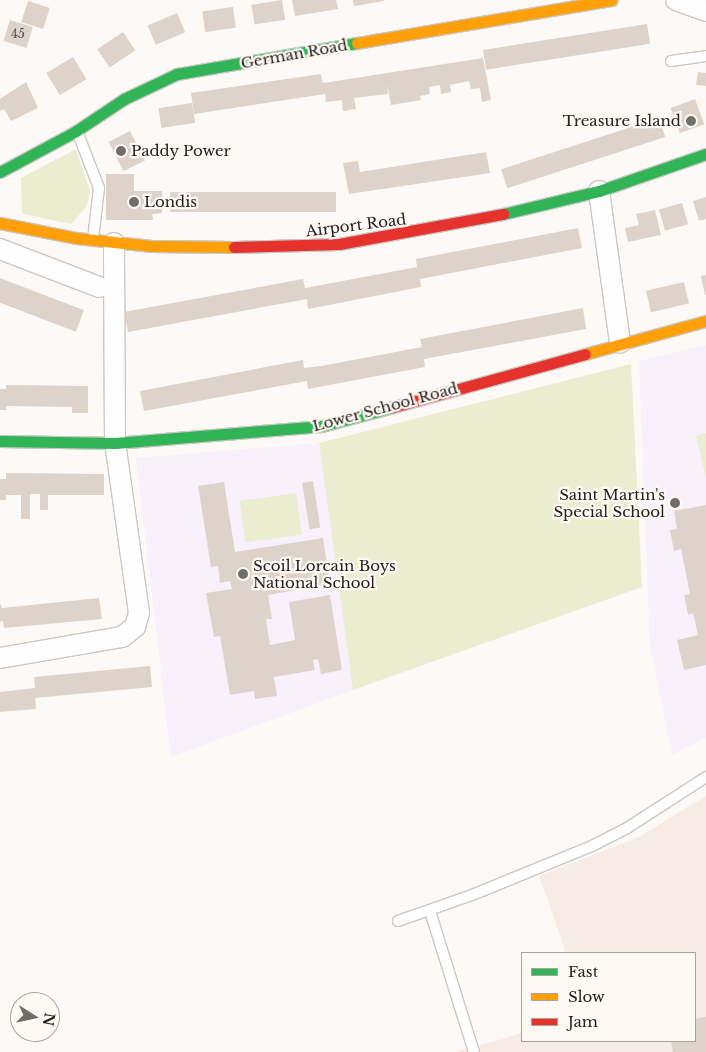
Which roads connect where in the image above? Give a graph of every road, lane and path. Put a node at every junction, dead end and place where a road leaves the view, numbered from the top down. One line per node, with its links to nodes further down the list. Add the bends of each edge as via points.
1 (611, 0): 6 (street, German Road, via 177,74 124,100)
2 (676, 0): 3 (street)
3 (706, 11)
4 (706, 56): 5 (lane)
5 (671, 61)
6 (76, 131): 8 (street, German Road); 11 (lane, via 99,188)
7 (706, 154): 9 (street, Airport Road)
8 (0, 172)
9 (599, 191): 12 (street, Airport Road, via 465,224 339,244 234,249); 16 (street)
10 (0, 223): 11 (street, Airport Road)
11 (93, 240): 12 (street, Airport Road)
12 (114, 244): 18 (street)
13 (0, 249): 14 (street)
14 (100, 287)
15 (706, 321): 16 (street, Lower School Road)
16 (620, 343): 18 (street, Lower School Road, via 322,426)
17 (0, 441): 18 (street, Lower School Road)
18 (115, 443): 19 (street, via 139,613 134,627 122,637)
19 (0, 658)
20 (706, 777): 21 (lane, via 592,846)
21 (430, 911): 22 (lane); 23 (lane)
22 (398, 921)
23 (474, 1052)

